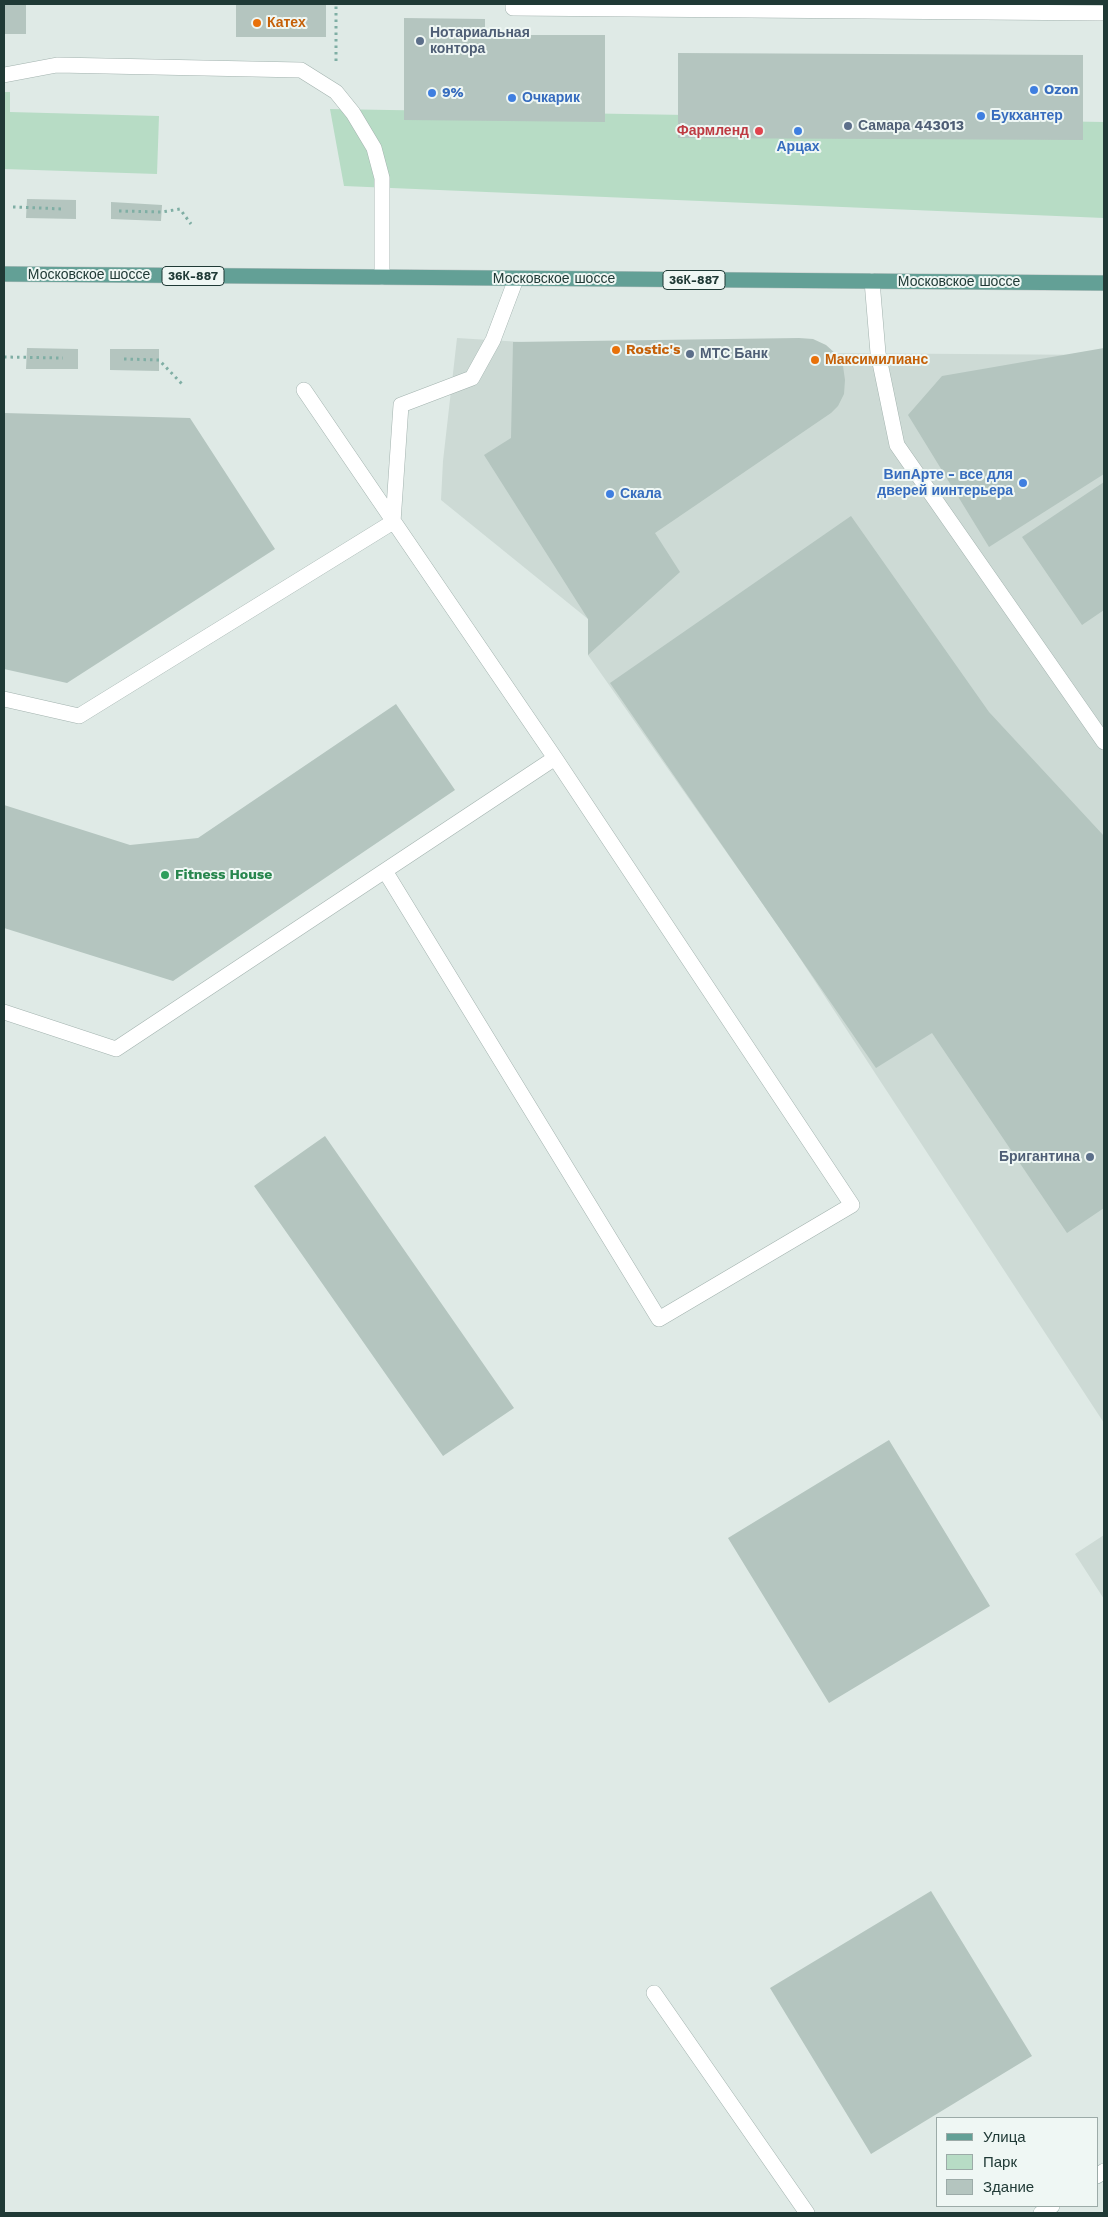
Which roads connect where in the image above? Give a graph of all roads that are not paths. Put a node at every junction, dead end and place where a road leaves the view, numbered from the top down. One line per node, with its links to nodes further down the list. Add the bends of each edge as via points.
1 (513, 4): 2 (main road, via 513,8)
2 (678, 6): 3 (main road)
3 (1104, 13)
4 (4, 75): 6 (main road, via 57,65 301,70 336,92 374,148 382,178)
5 (4, 274): 6 (main road, Московское шоссе / 36К-887)
6 (382, 277): 7 (main road, Московское шоссе / 36К-887)
7 (516, 278): 8 (main road, Московское шоссе / 36К-887); 11 (main road, via 493,340 472,378 401,405)
8 (872, 281): 9 (main road, Московское шоссе / 36К-887); 13 (main road, via 878,352 897,445)
9 (1104, 283)
10 (304, 390): 11 (main road)
11 (393, 522): 12 (main road, via 79,716); 14 (main road)
12 (4, 699)
13 (1104, 742)
14 (554, 758): 15 (main road); 15 (main road, via 852,1205 659,1319)
15 (385, 871): 16 (main road, via 116,1049)
16 (4, 1012)
17 (654, 1993): 18 (main road)
18 (807, 2213)

